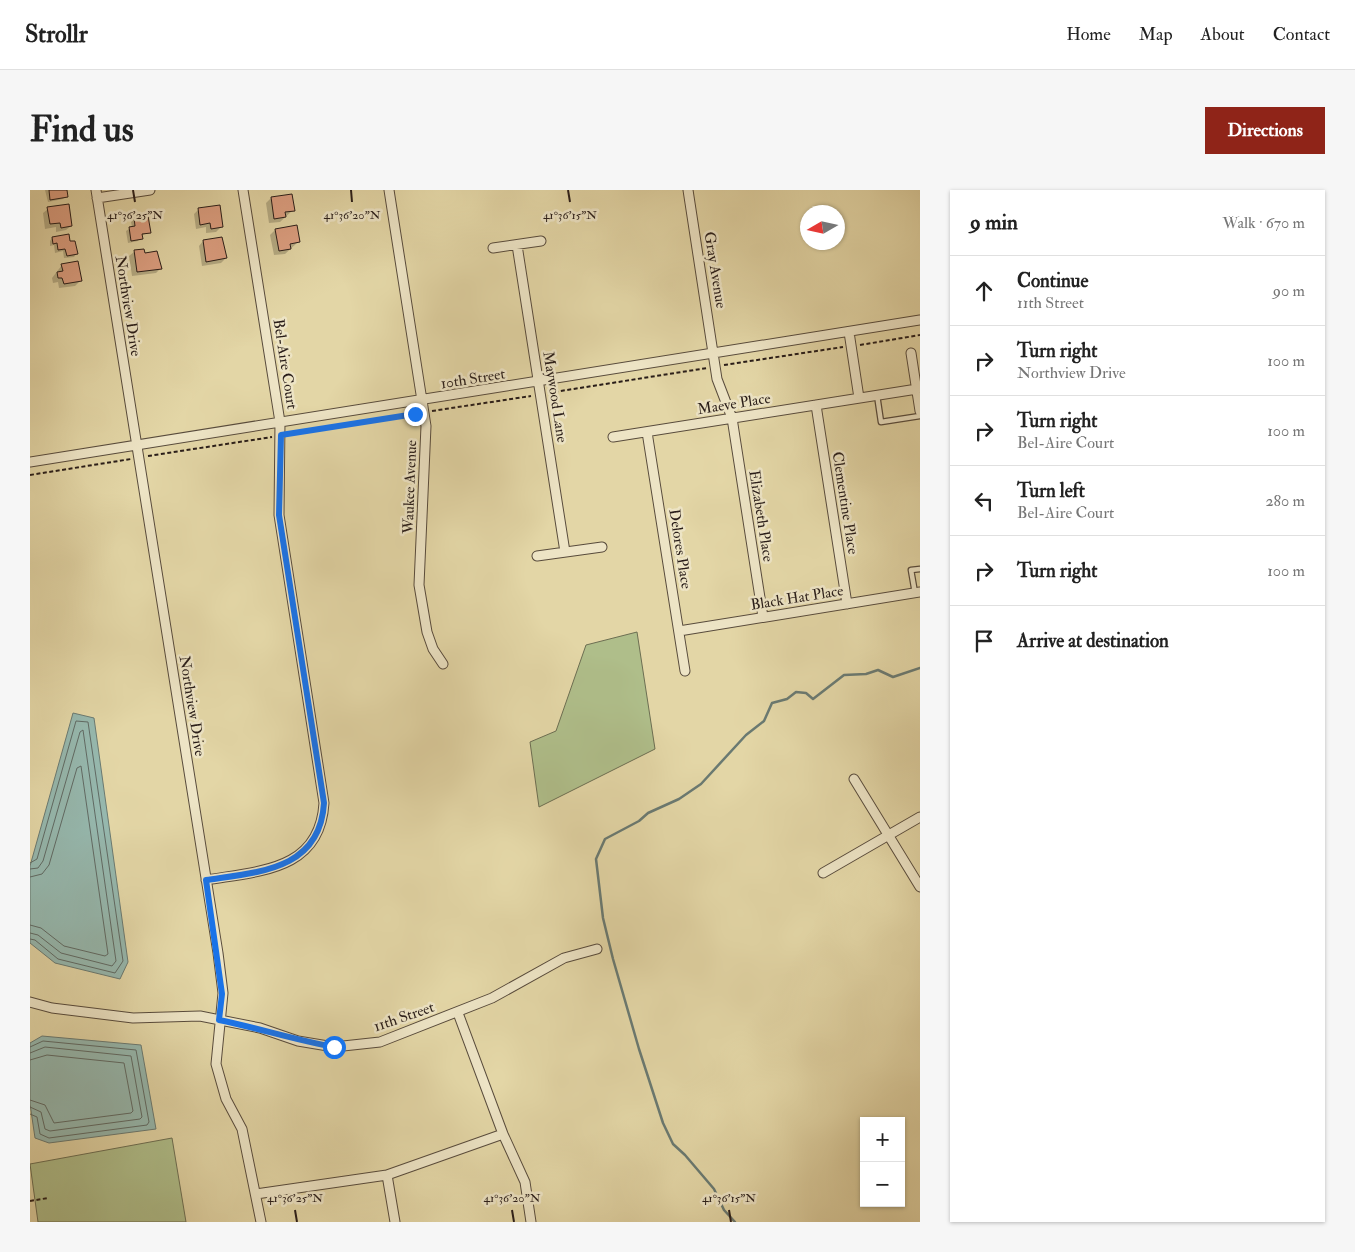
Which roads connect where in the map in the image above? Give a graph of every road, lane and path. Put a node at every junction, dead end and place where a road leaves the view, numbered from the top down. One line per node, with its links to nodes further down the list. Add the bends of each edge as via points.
1 (150, 190): 5 (street)
2 (243, 190): 27 (street, Bel-Aire Court)
3 (389, 190): 21 (street, Waukee Avenue)
4 (688, 190): 14 (street, Gray Avenue)
5 (96, 194): 31 (street, Northview Drive)
6 (541, 241): 7 (street)
7 (518, 245): 8 (street); 16 (street, Maywood Lane)
8 (492, 248)
9 (920, 320): 10 (street, 10th Street)
10 (849, 332): 12 (street); 14 (street, 10th Street)
11 (920, 335): 12 (path)
12 (851, 346): 15 (path); 20 (street)
13 (911, 353): 17 (street)
14 (714, 354): 15 (street, Gray Avenue); 16 (street, 10th Street)
15 (715, 367): 18 (path); 26 (street, Elizabeth Place)
16 (538, 382): 18 (street, Maywood Lane); 21 (street, 10th Street)
17 (917, 389): 19 (street, Maeve Place); 23 (street)
18 (540, 394): 24 (path); 36 (street, Maywood Lane)
19 (876, 395): 20 (street, Maeve Place); 25 (lane, via 881,422)
20 (859, 398): 22 (street, Maeve Place)
21 (423, 401): 24 (street, Waukee Avenue); 27 (street, 10th Street)
22 (816, 405): 26 (street, Maeve Place); 40 (street, Clementine Place)
23 (920, 411)
24 (424, 412): 29 (path); 43 (street, Waukee Avenue, via 419,584 427,632)
25 (920, 416)
26 (732, 418): 28 (street, Maeve Place); 41 (street, Elizabeth Place)
27 (280, 422): 29 (street, Bel-Aire Court); 31 (street, 10th Street)
28 (647, 432): 30 (street, Maeve Place); 42 (street, Delores Place)
29 (281, 435): 32 (path); 49 (street, Bel-Aire Court, via 279,515 324,803 323,818 312,843 290,862 261,871)
30 (613, 437)
31 (136, 445): 32 (street, Northview Drive); 33 (street, 10th Street)
32 (138, 458): 34 (path); 49 (street, Northview Drive)
33 (30, 462)
34 (30, 475)
35 (602, 547): 36 (street)
36 (565, 552): 37 (street)
37 (536, 556)
38 (920, 569): 39 (lane, via 911,570)
39 (917, 593): 40 (street, Black Hat Place)
40 (846, 604): 41 (street, Black Hat Place)
41 (763, 618): 42 (street, Black Hat Place)
42 (679, 631): 44 (street, Delores Place)
43 (443, 664)
44 (685, 671)
45 (854, 779): 47 (street)
46 (920, 817): 47 (street)
47 (888, 835): 48 (street); 50 (street)
48 (823, 873)
49 (206, 880): 54 (street, Northview Drive, via 222,994)
50 (920, 888)
51 (597, 949): 53 (street, 11th Street, via 551,964 492,998)
52 (30, 1002): 54 (street, 11th Street, via 52,1008 133,1018 200,1016)
53 (458, 1013): 54 (street, 11th Street, via 380,1042 334,1047); 55 (street)
54 (219, 1020): 57 (street, Northview Drive, via 216,1064 226,1099 242,1129)
55 (503, 1134): 56 (street); 62 (street, via 525,1182)
56 (388, 1175): 57 (street); 61 (street)
57 (256, 1194): 60 (street, Northview Drive)
58 (48, 1198): 59 (path)
59 (30, 1201)
60 (261, 1222)
61 (395, 1222)
62 (531, 1222)

